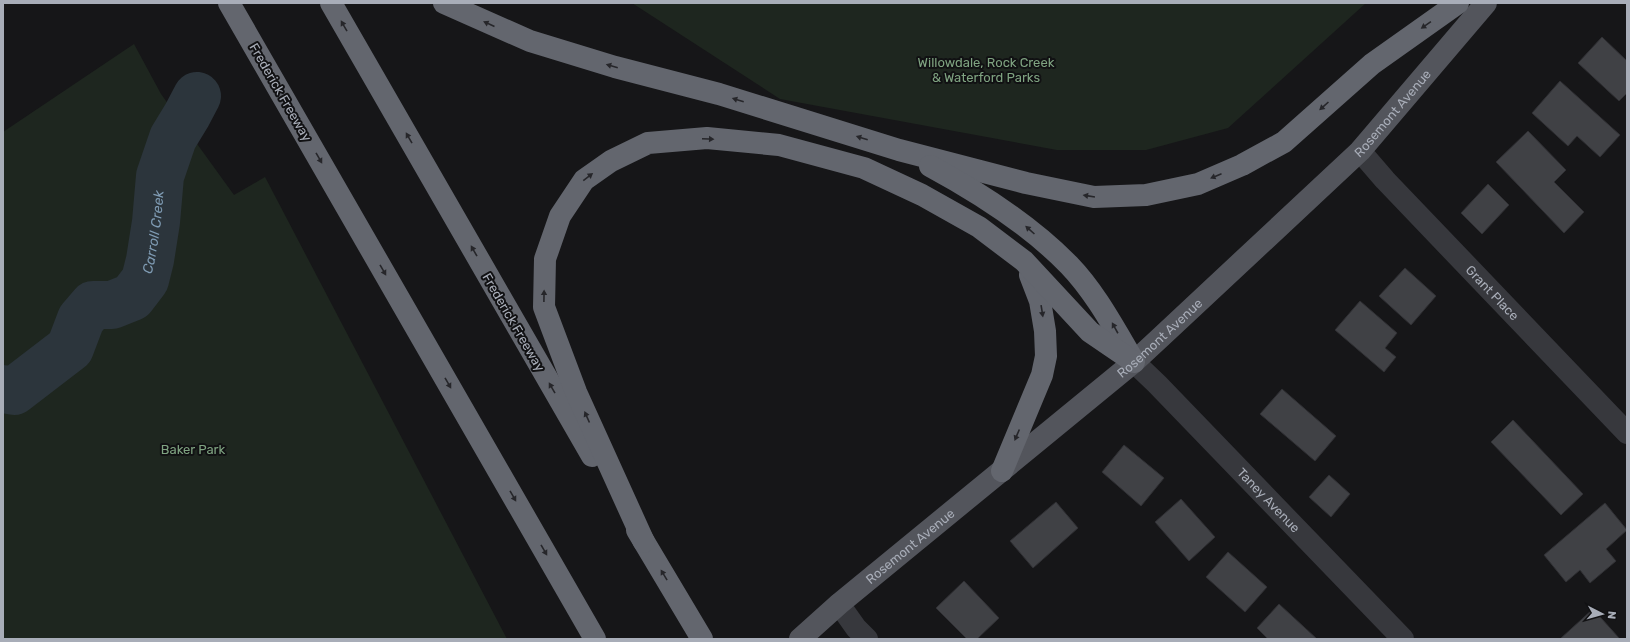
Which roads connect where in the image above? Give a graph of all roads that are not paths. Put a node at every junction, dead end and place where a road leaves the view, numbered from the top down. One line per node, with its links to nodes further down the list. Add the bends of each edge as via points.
1 (229, 3): 14 (highway, Frederick Freeway, one-way to 14)
2 (331, 3): 12 (highway, Frederick Freeway, one-way to 2, via 562,405)
3 (444, 3): 6 (highway, one-way to 3, via 719,94 530,42)
4 (1458, 3): 6 (highway, one-way to 6, via 1372,64 1284,142 1242,165 1198,184 1146,195 1094,197 1026,183)
5 (1486, 3): 7 (main road, Rosemont Avenue)
6 (899, 150): 9 (highway, one-way to 6, via 1102,307 1064,260 1023,224 966,185)
7 (1360, 151): 9 (main road, Rosemont Avenue); 10 (street, Grant Place)
8 (1024, 262): 9 (highway, via 1090,332); 11 (highway, one-way to 11, via 1040,301 1046,356 1042,375); 12 (highway, one-way to 8, via 576,392 544,307 545,259 560,216 584,180 612,161 648,143 707,138 779,145 864,168 922,195 979,227)
9 (1134, 362): 11 (main road, Rosemont Avenue); 18 (street, Taney Avenue)
10 (1627, 433)
11 (1002, 471): 13 (main road, Rosemont Avenue)
12 (644, 542): 15 (highway, Frederick Freeway, one-way to 12)
13 (839, 604): 16 (main road, Rosemont Avenue); 17 (street)
14 (595, 639)
15 (702, 639)
16 (800, 639)
17 (867, 639)
18 (1403, 639)

